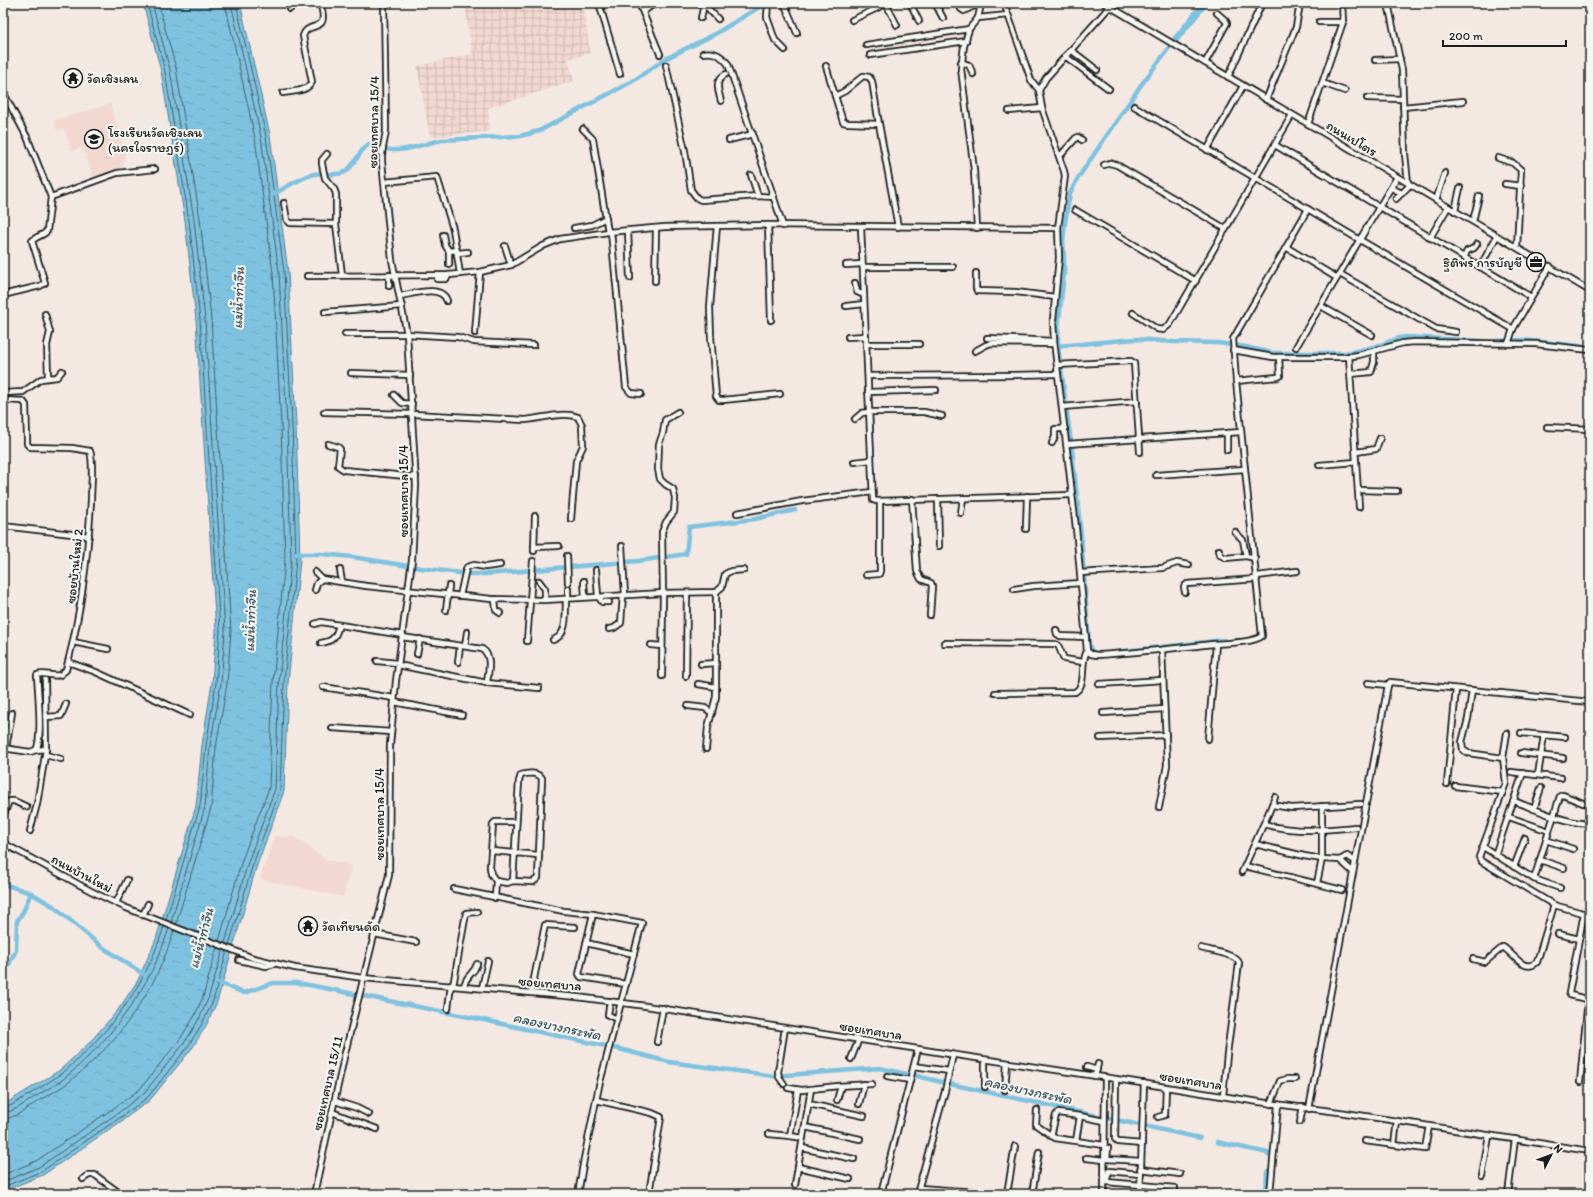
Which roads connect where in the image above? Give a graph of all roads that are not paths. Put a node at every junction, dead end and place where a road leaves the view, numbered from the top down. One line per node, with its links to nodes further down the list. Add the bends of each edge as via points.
1 (289, 3): 21 (street)
2 (320, 3): 61 (street, via 324,14 323,21 307,29 303,36 312,82 305,89)
3 (384, 3): 90 (street, ซอยเทศบาล 15/4)
4 (599, 3): 52 (street)
5 (639, 3): 22 (street)
6 (655, 3): 22 (street)
7 (702, 3): 25 (street); 28 (street)
8 (784, 3): 35 (street)
9 (887, 3): 29 (street); 33 (street)
10 (910, 3): 30 (street)
11 (935, 3): 26 (street)
12 (958, 3): 27 (street, via 964,11 978,6)
13 (1004, 3): 24 (street)
14 (1104, 3): 20 (street, ถนนเปโตร)
15 (1262, 3): 54 (street)
16 (1300, 3): 65 (street, via 1296,27)
17 (1342, 3): 32 (street)
18 (1388, 3): 44 (street)
19 (768, 4): 38 (street, via 766,17 774,40)
20 (1111, 5): 39 (street); 47 (street, ถนนเปโตร)
21 (290, 9)
22 (643, 12): 41 (street)
23 (1217, 13): 47 (street, via 1226,23)
24 (1008, 15): 27 (street); 58 (street, via 1031,80)
25 (701, 18)
26 (943, 18)
27 (978, 18): 34 (street)
28 (718, 19)
29 (852, 20)
30 (919, 21)
31 (1319, 22): 32 (street)
32 (1343, 22): 55 (street)
33 (897, 25)
34 (969, 30): 36 (street); 37 (street)
35 (797, 33)
36 (966, 41): 42 (street); 46 (street)
37 (866, 45)
38 (784, 50)
39 (1071, 50): 43 (street); 50 (street)
40 (703, 53): 51 (street, via 710,52 720,56 728,64)
41 (660, 54)
42 (870, 54)
43 (1065, 56): 57 (street); 58 (street)
44 (1400, 59): 45 (street); 64 (street)
45 (1375, 60)
46 (961, 62): 53 (street, via 970,65); 119 (street, via 974,170)
47 (1205, 63): 54 (street, ถนนเปโตร)
48 (666, 65): 97 (street, via 694,195 701,200)
49 (826, 66): 62 (street)
50 (1097, 70)
51 (729, 73): 66 (street, via 719,78); 76 (street)
52 (620, 74)
53 (973, 74)
54 (1228, 77): 56 (street, ถนนเปโตร)
55 (1322, 83): 59 (street); 74 (street)
56 (1243, 86): 65 (street, ถนนเปโตร); 80 (street)
57 (1109, 89)
58 (1039, 90): 70 (street)
59 (1345, 91)
60 (3, 92): 99 (street, via 27,137)
61 (283, 93)
62 (835, 96): 73 (street, via 843,122); 73 (street, via 863,76 869,77 872,81)
63 (1367, 98): 64 (street)
64 (1403, 99): 69 (street)
65 (1266, 100): 72 (street, ถนนเปโตร)
66 (721, 101)
67 (1463, 101): 69 (street)
68 (1134, 106): 80 (street)
69 (1403, 107): 91 (street)
70 (1042, 108): 71 (street); 82 (street)
71 (1009, 111)
72 (1292, 116): 74 (street, ถนนเปโตร); 79 (street)
73 (879, 124): 116 (street)
74 (1308, 124): 88 (street, ถนนเปโตร)
75 (583, 129): 109 (street, via 593,139)
76 (753, 134): 77 (street); 100 (street)
77 (729, 140)
78 (1082, 140): 82 (street, via 1076,138)
79 (1275, 145): 89 (street); 105 (street)
80 (1207, 150): 89 (street)
81 (327, 154): 111 (street, via 322,164 325,178 335,191)
82 (1060, 156): 120 (street, via 1065,176)
83 (1498, 158): 93 (street, via 1520,168)
84 (1104, 165): 121 (street, via 1117,165)
85 (155, 169): 99 (street, via 116,173)
86 (1445, 173): 102 (street)
87 (751, 175): 97 (street)
88 (1397, 177): 91 (street, ถนนเปโตร); 94 (street)
89 (1255, 178): 107 (street); 121 (street)
90 (384, 182): 133 (street, via 437,176); 148 (street, ซอยเทศบาล 15/4)
91 (1409, 184): 96 (street); 102 (street, ถนนเปโตร)
92 (1505, 184): 93 (street)
93 (1521, 186): 131 (street)
94 (1391, 188): 96 (street); 105 (street)
95 (1460, 188): 108 (street)
96 (1402, 193): 101 (street)
97 (758, 196): 100 (street)
98 (1479, 196): 110 (street)
99 (51, 197): 159 (street, via 47,231 32,241 44,283)
100 (774, 197): 114 (street)
101 (1396, 199)
102 (1436, 200): 104 (street, ถนนเปโตร)
103 (284, 204): 111 (street, via 290,223)
104 (1448, 206): 108 (street, ถนนเปโตร); 126 (street)
105 (1379, 208): 126 (street); 127 (street)
106 (1075, 210): 154 (street)
107 (1308, 210): 127 (street); 130 (street)
108 (1455, 211): 110 (street, ถนนเปโตร)
109 (606, 218): 117 (street, via 592,225); 123 (street)
110 (1473, 221): 125 (street, ถนนเปโตร)
111 (336, 224): 147 (street)
112 (717, 226): 113 (street); 118 (street); 206 (street, via 710,307 716,396 719,400)
113 (768, 226): 114 (street); 171 (street)
114 (783, 226): 115 (street)
115 (861, 227): 116 (street); 139 (street)
116 (898, 227): 119 (street)
117 (574, 228)
118 (656, 228): 122 (street); 153 (street)
119 (977, 228): 120 (street)
120 (1058, 228): 161 (street, via 1059,258)
121 (1226, 229): 154 (street)
122 (628, 231): 123 (street); 151 (street)
123 (610, 232): 137 (street, via 560,239); 205 (street, via 626,387 631,393)
124 (443, 235): 132 (street)
125 (1497, 236): 131 (street, ถนนเปโตร); 142 (street)
126 (1430, 238): 135 (street)
127 (1360, 240): 150 (street); 172 (street)
128 (1477, 244): 135 (street)
129 (505, 246): 137 (street)
130 (1286, 247): 150 (street); 187 (street, via 1233,338)
131 (1517, 247): 140 (street, ถนนเปโตร)
132 (448, 251): 133 (street); 136 (street)
133 (457, 252): 134 (street); 146 (street)
134 (468, 252)
135 (1464, 258): 142 (street)
136 (448, 264)
137 (511, 265): 143 (street)
138 (846, 265): 139 (street)
139 (863, 266): 141 (street); 158 (street)
140 (1550, 266): 157 (street, ถนนเปโตร); 162 (street)
141 (953, 267)
142 (1480, 267): 162 (street)
143 (480, 272): 146 (street); 174 (street)
144 (976, 273): 161 (street, via 978,291)
145 (449, 274): 146 (street); 148 (street); 152 (street, via 446,279)
146 (460, 274)
147 (342, 275): 148 (street); 149 (street)
148 (392, 275): 156 (street); 160 (street, ซอยเทศบาล 15/4)
149 (307, 276)
150 (1339, 276): 167 (street); 173 (street, via 1436,329)
151 (630, 278)
152 (437, 279)
153 (655, 281)
154 (1196, 281): 169 (street, via 1166,329 1158,329)
155 (855, 283): 158 (street, via 857,292)
156 (389, 286)
157 (1590, 291)
158 (864, 294): 164 (street)
159 (3, 296)
160 (400, 296): 163 (street, via 440,292 444,294); 165 (street, ซอยเทศบาล 15/4)
161 (1055, 297): 182 (street)
162 (1531, 298): 172 (street)
163 (447, 302)
164 (864, 304): 166 (street); 178 (street)
165 (402, 306): 168 (street); 176 (street, ซอยเทศบาล 15/4)
166 (846, 306)
167 (1321, 306): 177 (street); 186 (street)
168 (325, 312)
169 (1133, 313)
170 (45, 314): 200 (street, via 50,332 47,345)
171 (772, 320)
172 (1513, 329): 181 (street)
173 (1456, 332)
174 (475, 333)
175 (345, 334): 176 (street)
176 (407, 334): 185 (street, via 458,337 474,342); 196 (street, ซอยเทศบาล 15/4)
177 (1372, 335)
178 (866, 336): 179 (street); 183 (street)
179 (848, 337)
180 (987, 338): 182 (street)
181 (1509, 341): 188 (street); 190 (street, via 1414,342)
182 (1054, 343): 189 (street, via 991,343); 193 (street)
183 (866, 344): 184 (street); 199 (street)
184 (919, 344)
185 (534, 345)
186 (1296, 347)
187 (1233, 348): 192 (street); 201 (street)
188 (1590, 350)
189 (975, 351)
190 (1374, 351): 191 (street); 198 (street, via 1371,372)
191 (1349, 356): 192 (street); 198 (street)
192 (1279, 357): 201 (street, via 1280,376)
193 (1058, 365): 197 (street); 209 (street, via 1133,362)
194 (62, 372): 200 (street, via 57,377)
195 (351, 372): 196 (street)
196 (410, 374): 210 (street, ซอยเทศบาล 15/4)
197 (1058, 374): 199 (street); 211 (street)
198 (1351, 374): 230 (street)
199 (868, 376): 203 (street)
200 (48, 377): 204 (street, via 38,380 23,392)
201 (1236, 381): 221 (street)
202 (936, 390): 203 (street)
203 (868, 392): 214 (street)
204 (3, 393)
205 (641, 394)
206 (780, 394)
207 (394, 395): 210 (street, via 402,403)
208 (3, 400): 255 (street, ซอยบ้านใหม่ 2, via 22,401 26,405 27,444 30,447 90,451)
209 (1137, 401): 211 (street); 223 (street)
210 (412, 404): 215 (street, ซอยเทศบาล 15/4)
211 (1064, 407): 219 (street)
212 (324, 412): 215 (street)
213 (678, 412): 287 (street, via 665,420 659,444 659,475 665,484 673,489 675,498 674,512 662,532)
214 (869, 412): 216 (street, via 924,412); 217 (street, via 862,413); 231 (street)
215 (413, 414): 237 (street, ซอยเทศบาล 15/4); 251 (street, via 524,420 556,415 578,417 582,425 583,446 576,461)
216 (942, 416)
217 (855, 419)
218 (1547, 427): 220 (street)
219 (1065, 429): 225 (street, via 1055,429); 227 (street)
220 (1590, 430)
221 (1241, 432): 222 (street); 235 (street)
222 (1226, 433): 223 (street); 228 (street)
223 (1139, 438): 227 (street); 229 (street)
224 (1380, 438): 230 (street, via 1376,449)
225 (1052, 443)
226 (328, 444): 237 (street, via 338,446 338,466 344,470)
227 (1067, 444): 240 (street)
228 (1227, 450)
229 (1140, 452)
230 (1356, 452): 233 (street)
231 (871, 460): 232 (street); 241 (street)
232 (854, 462)
233 (1356, 462): 234 (street); 238 (street)
234 (1319, 465)
235 (1246, 469): 236 (street); 262 (street)
236 (1156, 475)
237 (416, 477): 284 (street, ซอยเทศบาล 15/4)
238 (1358, 490): 239 (street); 247 (street)
239 (1397, 491)
240 (1072, 495): 242 (street); 271 (street)
241 (872, 496): 246 (street); 248 (street, via 802,501)
242 (1027, 496): 243 (street); 253 (street)
243 (963, 498): 245 (street); 249 (street)
244 (912, 499): 245 (street); 246 (street); 301 (street, via 917,571 921,579 932,586)
245 (938, 499): 258 (street)
246 (880, 501): 272 (street, via 880,571 876,575)
247 (1359, 507)
248 (737, 513)
249 (962, 513)
250 (535, 516): 256 (street, via 534,549)
251 (571, 519)
252 (3, 526): 255 (street)
253 (1026, 529)
254 (1235, 532): 261 (street, via 1243,540)
255 (89, 536): 312 (street, ซอยบ้านใหม่ 2)
256 (559, 546)
257 (622, 546): 290 (street)
258 (939, 546)
259 (1219, 550): 261 (street, via 1224,558)
260 (567, 556): 278 (street)
261 (1246, 556): 262 (street)
262 (1255, 558): 273 (street)
263 (1188, 564): 271 (street)
264 (500, 565): 291 (street, via 467,567)
265 (533, 566): 296 (street)
266 (340, 570): 277 (street)
267 (596, 570): 292 (street)
268 (744, 570): 285 (street, via 725,574 722,587)
269 (1298, 571): 273 (street)
270 (315, 572): 274 (street)
271 (1083, 573): 279 (street)
272 (866, 575)
273 (1257, 577): 286 (street, via 1187,584 1184,587); 315 (street, via 1262,636)
274 (322, 579): 277 (street); 283 (street, via 317,583)
275 (539, 581): 297 (street, via 545,589)
276 (584, 581): 293 (street)
277 (342, 582): 284 (street)
278 (568, 583)
279 (1081, 583): 282 (street); 308 (street)
280 (449, 586): 289 (street)
281 (568, 589): 294 (street)
282 (1014, 589)
283 (315, 590)
284 (409, 590): 289 (street); 307 (street, ซอยเทศบาล 15/4)
285 (716, 592): 288 (street); 327 (street)
286 (1185, 592)
287 (663, 593): 288 (street); 290 (street); 318 (street)
288 (687, 593): 331 (street)
289 (448, 595): 291 (street); 299 (street)
290 (624, 595): 292 (street); 304 (street, via 621,623)
291 (460, 596): 295 (street)
292 (598, 596): 293 (street); 298 (street, via 602,602)
293 (585, 597): 294 (street)
294 (567, 598): 297 (street); 310 (street, via 565,626 561,636)
295 (495, 599): 296 (street); 300 (street, via 496,610)
296 (531, 600): 297 (street); 311 (street)
297 (545, 600)
298 (609, 602)
299 (446, 610)
300 (500, 613)
301 (930, 616)
302 (315, 624): 303 (street, via 321,622)
303 (339, 625): 307 (street); 313 (street, via 335,637)
304 (608, 629)
305 (1056, 630): 308 (street, via 1060,636)
306 (467, 632): 317 (street)
307 (402, 636): 309 (street); 328 (street, ซอยเทศบาล 15/4)
308 (1086, 637): 320 (street)
309 (420, 640): 317 (street); 322 (street)
310 (553, 640)
311 (527, 641)
312 (74, 642): 319 (street); 324 (street, ซอยบ้านใหม่ 2)
313 (321, 643)
314 (944, 643): 326 (street, via 1055,644 1058,645 1064,659)
315 (1216, 644): 321 (street); 366 (street)
316 (651, 645): 318 (street)
317 (462, 646): 325 (street); 334 (street, via 482,649 487,653)
318 (662, 646): 330 (street)
319 (108, 649)
320 (1087, 650): 321 (street, via 1097,655); 326 (street)
321 (1162, 650): 333 (street)
322 (418, 654)
323 (377, 661): 328 (street)
324 (68, 662): 353 (street); 370 (street, ซอยบ้านใหม่ 2, via 62,674 37,675 39,714)
325 (458, 662)
326 (1083, 662): 344 (street, via 1082,684 1075,692)
327 (716, 663): 329 (street); 339 (street)
328 (398, 664): 334 (street); 345 (street, ซอยเทศบาล 15/4)
329 (701, 664)
330 (662, 676)
331 (686, 676)
332 (45, 680): 355 (street)
333 (1163, 680): 337 (street); 349 (street)
334 (487, 683): 341 (street)
335 (1368, 683): 338 (street)
336 (698, 684): 339 (street)
337 (1099, 684)
338 (1388, 685): 342 (street, via 1390,682); 417 (street)
339 (716, 687): 352 (street, via 716,702)
340 (323, 688): 345 (street)
341 (539, 688)
342 (1456, 689): 343 (street); 381 (street)
343 (1472, 690): 346 (street); 374 (street, via 1462,742 1463,750)
344 (994, 693)
345 (394, 700): 354 (street); 359 (street, ซอยเทศบาล 15/4)
346 (1590, 702)
347 (66, 704): 355 (street, via 61,716)
348 (688, 706): 352 (street, via 705,708)
349 (1164, 709): 350 (street); 362 (street)
350 (1103, 712)
351 (12, 713): 357 (street)
352 (712, 713): 369 (street)
353 (190, 715)
354 (462, 715)
355 (46, 717): 368 (street)
356 (3, 720): 357 (street)
357 (10, 722): 367 (street)
358 (332, 728): 359 (street)
359 (391, 732): 442 (street, ซอยเทศบาล 15/4, via 390,866)
360 (1507, 733): 374 (street)
361 (1521, 733): 363 (street)
362 (1166, 735): 365 (street); 392 (street, via 1167,765)
363 (1544, 735): 364 (street); 373 (street)
364 (1565, 737)
365 (1100, 738)
366 (1208, 739)
367 (4, 748): 370 (street, via 30,752)
368 (46, 749): 370 (street); 372 (street)
369 (706, 749)
370 (36, 750)
371 (1521, 753): 373 (street)
372 (46, 755): 376 (street); 402 (street)
373 (1541, 755): 375 (street); 379 (street)
374 (1503, 758): 384 (street, via 1506,783)
375 (1563, 758)
376 (61, 759)
377 (1511, 772): 378 (street)
378 (1523, 773): 379 (street); 386 (street)
379 (1538, 775): 380 (street)
380 (1561, 778)
381 (1447, 784)
382 (1455, 786): 384 (street)
383 (1541, 788): 393 (street)
384 (1503, 792): 434 (street, via 1479,856 1481,860)
385 (1275, 797): 389 (street)
386 (1514, 801): 393 (street); 396 (street)
387 (1583, 803): 395 (street, via 1561,795)
388 (1361, 804): 390 (street)
389 (1272, 805): 390 (street, via 1292,808); 398 (street)
390 (1322, 806): 401 (street)
391 (27, 807): 394 (street, via 9,801)
392 (1159, 807)
393 (1534, 809): 395 (street)
394 (3, 816)
395 (1554, 816): 399 (street); 403 (street)
396 (1509, 817): 403 (street); 413 (street)
397 (516, 822): 410 (street, via 494,823); 411 (street); 412 (street, via 521,775 537,774 542,778)
398 (1264, 824): 401 (street, via 1280,828); 407 (street)
399 (1590, 824)
400 (1356, 827): 401 (street)
401 (1322, 830): 414 (street)
402 (30, 831)
403 (1549, 831): 405 (street)
404 (1525, 838): 419 (street)
405 (1546, 840): 409 (street); 416 (street)
406 (3, 843): 432 (street, ถนนบ้านใหม่)
407 (1255, 844): 414 (street); 418 (street)
408 (1485, 848): 413 (street)
409 (1573, 848)
410 (492, 851): 411 (street); 425 (street, via 491,874)
411 (515, 854): 412 (street); 426 (street)
412 (538, 855): 426 (street, via 538,878 533,882)
413 (1495, 855): 419 (street)
414 (1322, 859): 415 (street); 427 (street)
415 (1340, 860): 417 (street, via 1347,856); 422 (street)
416 (1540, 860): 420 (street); 423 (street)
417 (1355, 861): 422 (street)
418 (1245, 866): 421 (street); 427 (street)
419 (1514, 867): 423 (street)
420 (1564, 868)
421 (1242, 872)
422 (1354, 872): 504 (street)
423 (1534, 879): 428 (street)
424 (127, 880): 432 (street)
425 (496, 881): 426 (street); 431 (street)
426 (513, 881)
427 (1317, 883): 430 (street)
428 (1560, 888)
429 (454, 889): 431 (street)
430 (1342, 890)
431 (495, 898): 437 (street)
432 (116, 903): 438 (street, ถนนบ้านใหม่)
433 (148, 904): 438 (street)
434 (1554, 905): 436 (street); 449 (street, via 1534,965 1524,965 1503,947 1486,962)
435 (477, 912): 456 (street, via 466,913)
436 (1584, 913): 439 (street); 444 (street)
437 (594, 914): 446 (street); 448 (street, via 642,923)
438 (143, 915): 440 (street, ถนนบ้านใหม่)
439 (1590, 915)
440 (153, 919): 452 (street, ซอยเทศบาล)
441 (575, 927): 459 (street, via 545,925)
442 (374, 934): 445 (street); 454 (street, ซอยเทศบาล 15/4)
443 (1558, 934): 444 (street)
444 (1579, 939): 460 (street, via 1569,993)
445 (416, 942)
446 (586, 943): 448 (street); 455 (street, via 580,976)
447 (1201, 948): 495 (street, via 1233,957 1240,963)
448 (634, 954): 455 (street)
449 (1473, 958)
450 (239, 960): 452 (street, via 266,966)
451 (488, 962): 458 (street)
452 (274, 964): 454 (street, ซอยเทศบาล)
453 (477, 964): 457 (street, via 474,972 466,978)
454 (363, 978): 456 (street, ซอยเทศบาล); 498 (street, ซอยเทศบาล 15/11)
455 (626, 984): 462 (street)
456 (452, 985): 457 (street, ซอยเทศบาล); 464 (street)
457 (464, 986): 458 (street, ซอยเทศบาล)
458 (482, 988): 459 (street, ซอยเทศบาล)
459 (531, 992): 461 (street, ซอยเทศบาล)
460 (1589, 1000): 483 (street)
461 (610, 1001): 462 (street, ซอยเทศบาล); 465 (street, via 608,1015)
462 (622, 1002): 463 (street, ซอยเทศบาล); 465 (street)
463 (663, 1008): 466 (street, ซอยเทศบาล); 468 (street)
464 (448, 1009)
465 (617, 1019): 496 (street)
466 (786, 1028): 467 (street, ซอยเทศบาล); 485 (street, via 779,1075)
467 (859, 1039): 469 (street, ซอยเทศบาล); 471 (street)
468 (657, 1042)
469 (918, 1049): 470 (street, ซอยเทศบาล); 474 (street)
470 (953, 1055): 472 (street, ซอยเทศบาล); 476 (street)
471 (851, 1060)
472 (985, 1060): 473 (street, ซอยเทศบาล); 489 (street)
473 (1007, 1063): 478 (street, ซอยเทศบาล); 494 (street)
474 (914, 1066): 476 (street); 482 (street)
475 (1087, 1067): 478 (street, via 1097,1067)
476 (949, 1071): 546 (street)
477 (887, 1076): 482 (street)
478 (1095, 1076): 479 (street, ซอยเทศบาล)
479 (1105, 1077): 480 (street, ซอยเทศบาล); 511 (street)
480 (1116, 1078): 484 (street, ซอยเทศบาล); 526 (street, via 1116,1142)
481 (1295, 1079): 501 (street, via 1280,1081)
482 (910, 1080): 552 (street)
483 (1580, 1082)
484 (1144, 1083): 490 (street, ซอยเทศบาล); 526 (street)
485 (784, 1084)
486 (864, 1084): 487 (street); 488 (street); 500 (street)
487 (872, 1084)
488 (841, 1086): 492 (street); 497 (street)
489 (985, 1087)
490 (1166, 1087): 495 (street, ซอยเทศบาล); 510 (street, via 1165,1115)
491 (788, 1088): 493 (street)
492 (811, 1089): 493 (street); 499 (street)
493 (798, 1090): 518 (street)
494 (1005, 1090)
495 (1223, 1096): 501 (street, ซอยเทศบาล)
496 (596, 1100): 550 (street); 551 (street, via 661,1117)
497 (837, 1100)
498 (334, 1101): 506 (street, ซอยเทศบาล 15/11); 507 (street)
499 (809, 1104): 508 (street); 515 (street)
500 (859, 1104)
501 (1271, 1104): 502 (street, ซอยเทศบาล)
502 (1278, 1105): 503 (street, ซอยเทศบาล); 558 (street)
503 (1303, 1107): 504 (street, ซอยเทศบาล); 513 (street)
504 (1309, 1109): 512 (street, ซอยเทศบาล)
505 (1037, 1110): 519 (street, via 1036,1125)
506 (332, 1112): 516 (street); 549 (street, ซอยเทศบาล 15/11)
507 (369, 1114)
508 (864, 1116)
509 (1080, 1116): 511 (street); 519 (street, via 1058,1113); 524 (street)
510 (1158, 1117)
511 (1104, 1121): 529 (street)
512 (1397, 1121): 514 (street, ซอยเทศบาล); 527 (street)
513 (1300, 1122)
514 (1430, 1126): 520 (street, ซอยเทศบาล); 527 (street, via 1425,1149)
515 (805, 1127): 521 (street); 522 (street)
516 (377, 1129)
517 (769, 1134): 518 (street)
518 (790, 1136): 521 (street)
519 (1051, 1136): 524 (street)
520 (1489, 1136): 523 (street, ซอยเทศบาล); 540 (street)
521 (803, 1138): 530 (street)
522 (860, 1139)
523 (1517, 1140): 531 (street, ซอยเทศบาล); 559 (street); 560 (street)
524 (1076, 1141): 529 (street)
525 (1365, 1141): 527 (street)
526 (1142, 1144): 536 (street)
527 (1394, 1145)
528 (1015, 1146): 554 (street)
529 (1106, 1147): 535 (street)
530 (802, 1148): 534 (street); 537 (street)
531 (1590, 1151)
532 (1039, 1152): 555 (street)
533 (1086, 1158): 535 (street)
534 (854, 1159)
535 (1107, 1161): 536 (street); 556 (street)
536 (1141, 1161): 538 (street)
537 (798, 1167): 542 (street); 545 (street)
538 (1140, 1171): 539 (street); 543 (street, via 1109,1171); 544 (street)
539 (1180, 1174)
540 (1482, 1176)
541 (82, 1179): 548 (street, via 95,1175)
542 (850, 1179)
543 (1107, 1182): 544 (street); 556 (street)
544 (1140, 1184): 547 (street); 557 (street)
545 (795, 1185)
546 (919, 1188): 553 (street); 554 (street)
547 (1175, 1188)
548 (121, 1194)
549 (314, 1194)
550 (578, 1194)
551 (649, 1194)
552 (881, 1194)
553 (917, 1194)
554 (1006, 1194)
555 (1032, 1194)
556 (1106, 1194)
557 (1140, 1194)
558 (1270, 1194)
559 (1508, 1194)
560 (1511, 1194)

